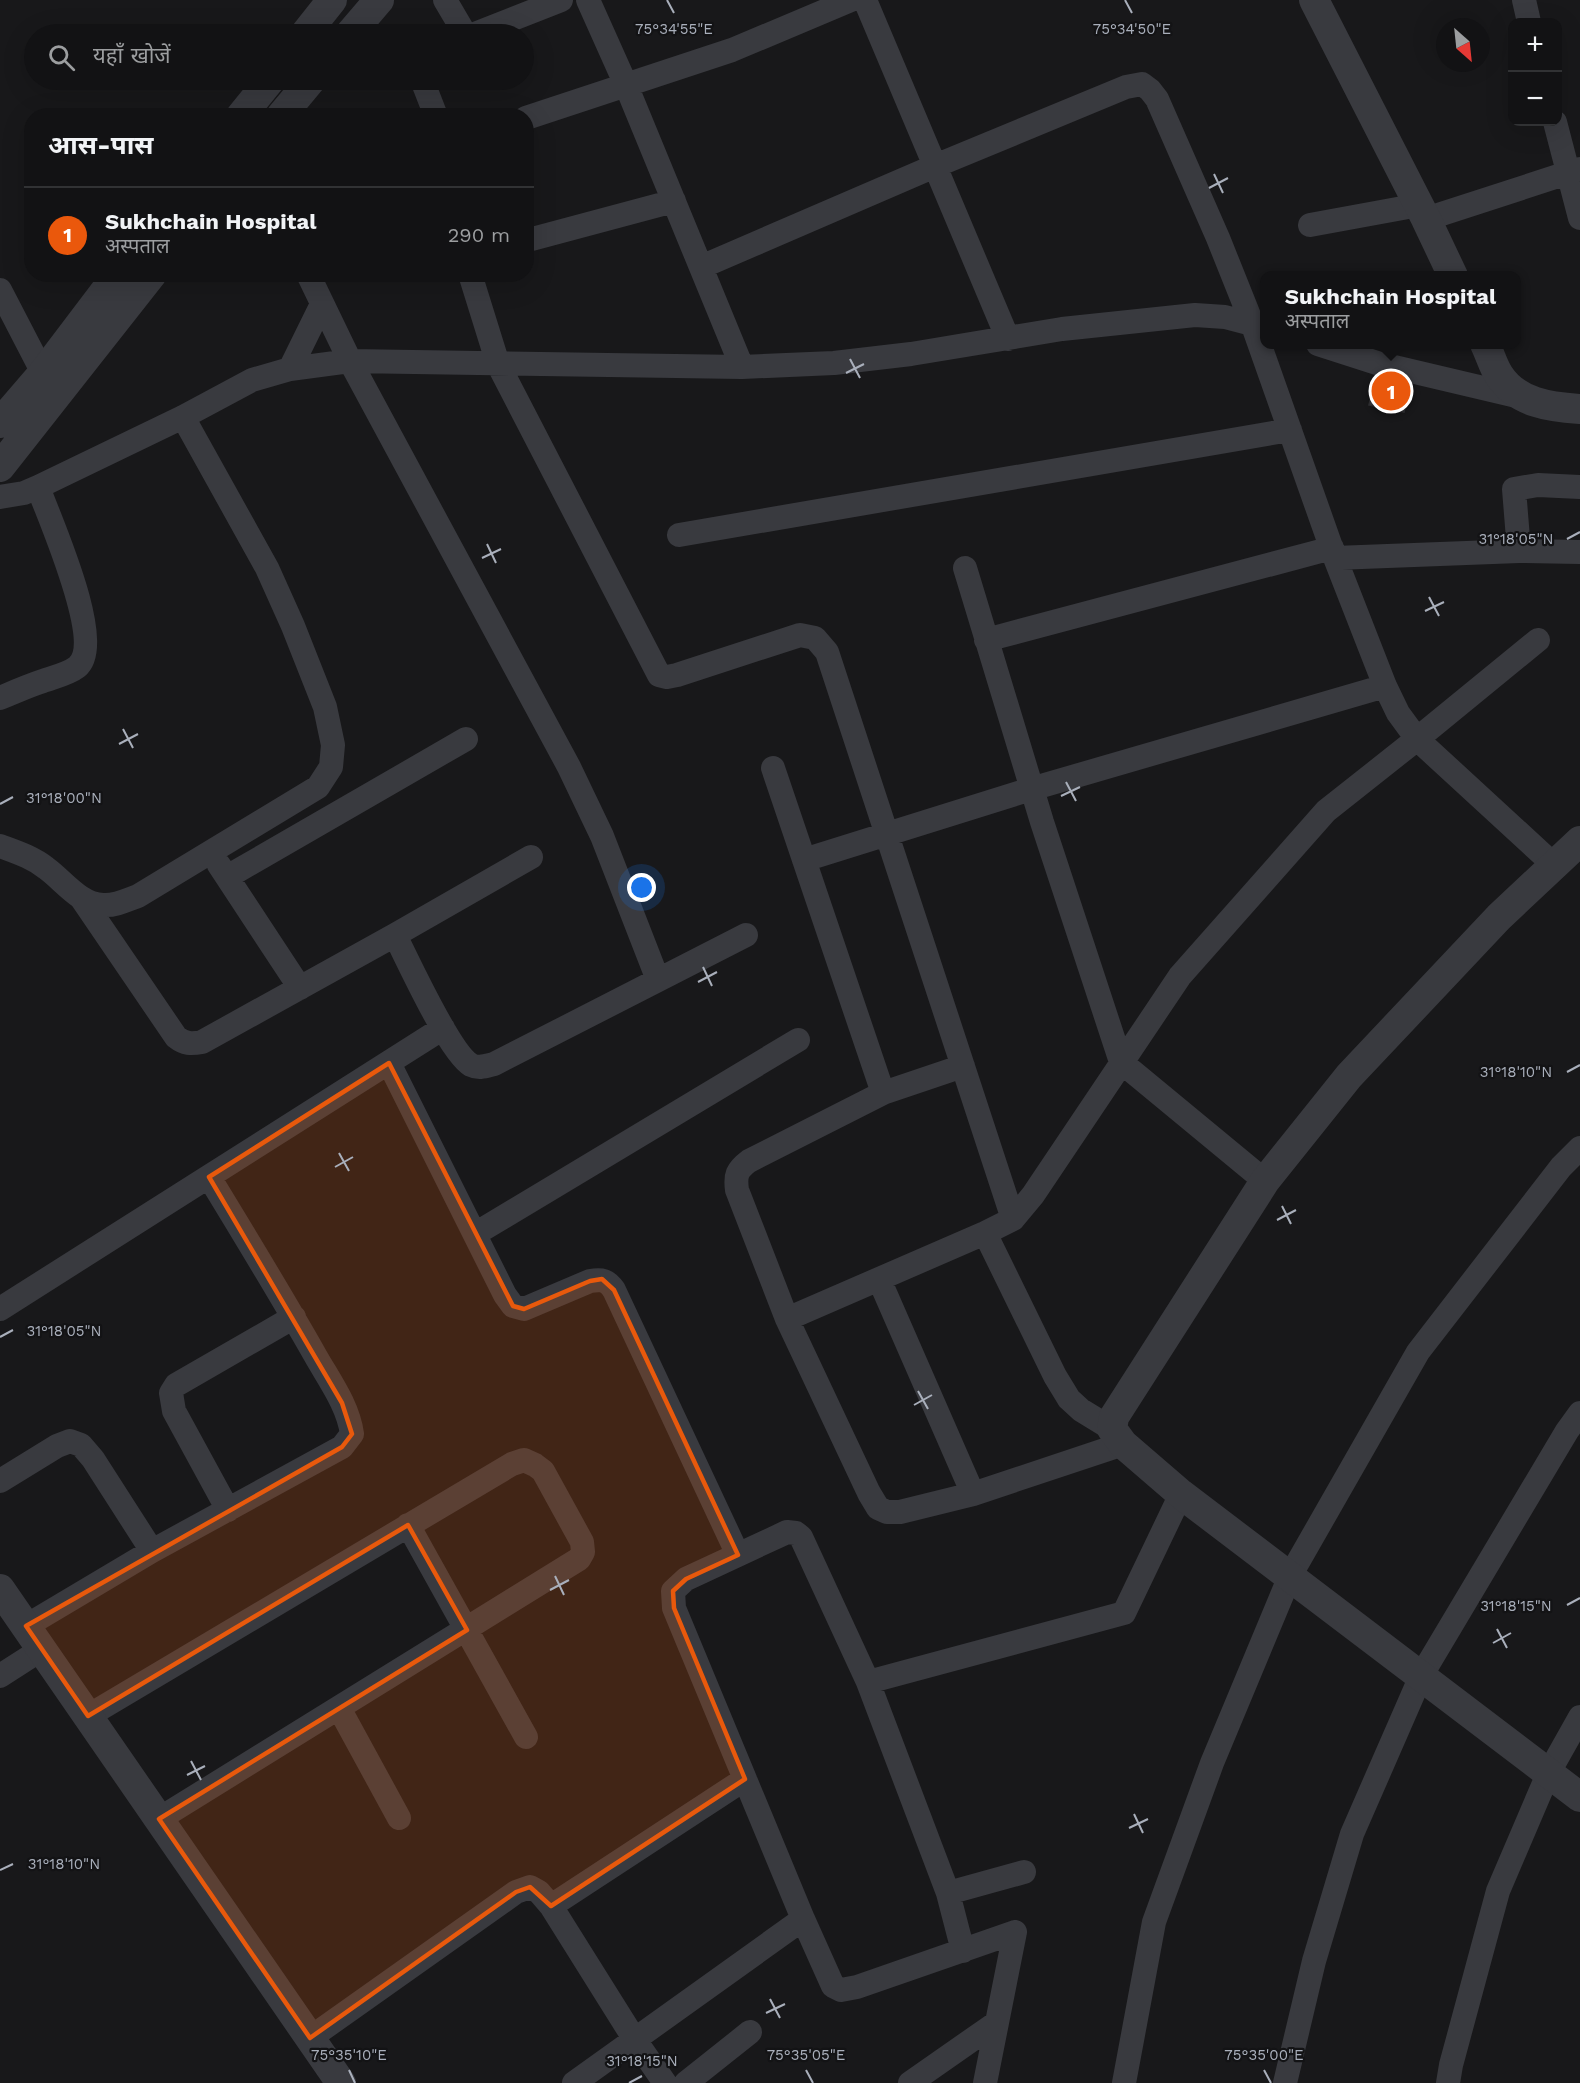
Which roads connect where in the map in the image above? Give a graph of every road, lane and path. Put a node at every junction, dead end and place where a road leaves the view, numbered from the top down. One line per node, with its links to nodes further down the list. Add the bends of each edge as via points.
1 (332, 0): 11 (street)
2 (379, 0): 12 (street)
3 (445, 0): 13 (street)
4 (561, 0): 14 (street)
5 (588, 0): 15 (street)
6 (850, 0): 15 (street, via 732,50)
7 (865, 0): 24 (street)
8 (1314, 0): 27 (street)
9 (1524, 0): 10 (street)
10 (1528, 18)
11 (313, 24)
12 (359, 24)
13 (459, 24)
14 (500, 24)
15 (626, 86): 22 (street); 26 (street)
16 (262, 90): 19 (street)
17 (303, 90): 20 (street)
18 (426, 90): 21 (street)
19 (247, 108)
20 (288, 108)
21 (433, 108)
22 (534, 115)
23 (1557, 126): 25 (street)
24 (935, 166): 31 (street); 39 (street, via 1126,87 1142,84 1157,99); 40 (street)
25 (1574, 171): 27 (street); 28 (street)
26 (674, 201): 30 (street); 31 (street)
27 (1423, 212): 29 (street); 32 (street)
28 (1580, 218)
29 (1310, 225)
30 (534, 238)
31 (701, 267): 46 (street)
32 (1451, 271)
33 (112, 282): 48 (street)
34 (146, 282): 54 (street)
35 (312, 282): 38 (street)
36 (472, 282): 45 (street)
37 (0, 290): 48 (street)
38 (322, 304): 44 (street); 47 (street)
39 (1259, 325): 40 (street, via 1225,316 1196,315 1062,329)
40 (1008, 339): 46 (street, via 834,363)
41 (1266, 349): 53 (street)
42 (1331, 349): 49 (street)
43 (1487, 349): 49 (street, via 1500,376)
44 (350, 361): 45 (street); 47 (street); 82 (street, via 569,767 602,836)
45 (498, 364): 46 (street); 71 (street, via 659,675 677,675 800,635 815,638 827,651)
46 (742, 367)
47 (290, 369): 51 (street, via 252,380)
48 (43, 373): 52 (street)
49 (1521, 397): 50 (street, via 1555,407)
50 (1580, 409)
51 (183, 417): 56 (street); 74 (street, via 267,568 325,707 333,745 331,766 318,787)
52 (0, 423)
53 (1290, 430): 58 (street); 61 (street)
54 (0, 467)
55 (1580, 487): 59 (street, via 1538,485 1514,489)
56 (38, 488): 57 (street); 66 (street, via 75,585 83,617 83,658 66,672)
57 (0, 497)
58 (679, 535)
59 (1519, 551): 60 (street); 61 (street)
60 (1580, 552)
61 (1333, 553): 63 (street); 65 (street)
62 (965, 568): 63 (street)
63 (986, 640): 70 (street)
64 (1538, 640): 68 (street)
65 (1385, 686): 68 (street); 70 (street)
66 (0, 698)
67 (466, 739): 78 (street)
68 (1417, 739): 77 (street); 87 (street, via 1326,811 1180,976)
69 (773, 768): 76 (street)
70 (1032, 789): 71 (street); 87 (street)
71 (886, 834): 76 (street); 88 (street)
72 (1580, 841): 77 (street)
73 (0, 846): 79 (street, via 47,868)
74 (211, 853): 78 (street); 79 (street, via 138,896 100,905)
75 (531, 856): 80 (street)
76 (804, 860): 89 (street)
77 (1554, 865): 92 (street, via 1499,917 1348,1076)
78 (227, 877): 83 (street)
79 (82, 899): 83 (street, via 182,1041 201,1041)
80 (395, 935): 83 (street); 84 (street)
81 (746, 935): 82 (street)
82 (658, 980): 84 (street, via 481,1068 461,1057)
83 (300, 988)
84 (443, 1028): 86 (street)
85 (798, 1040): 95 (street)
86 (388, 1062): 91 (street); 95 (street)
87 (1121, 1062): 92 (street); 93 (street)
88 (963, 1066): 89 (street); 93 (street)
89 (884, 1093): 99 (street, via 739,1169 737,1190)
90 (1580, 1148): 109 (street, via 1418,1352)
91 (209, 1177): 97 (street); 98 (street)
92 (1265, 1181): 101 (street, via 1114,1417)
93 (1013, 1219): 94 (street)
94 (986, 1233): 96 (street); 101 (street, via 1059,1384 1081,1410)
95 (475, 1234): 108 (street, via 513,1306 524,1309 590,1281 609,1283)
96 (879, 1279): 99 (street); 103 (street)
97 (0, 1309)
98 (294, 1317): 105 (street, via 176,1385 171,1393 174,1411); 105 (street, via 350,1420 352,1434 342,1447)
99 (787, 1319): 103 (street, via 878,1508 900,1512)
100 (1580, 1413): 114 (street)
101 (1117, 1436): 103 (street); 104 (street)
102 (0, 1481): 107 (street, via 57,1446 70,1442 81,1446)
103 (973, 1494)
104 (1181, 1494): 109 (street); 115 (street, via 1124,1613)
105 (228, 1510): 107 (street)
106 (408, 1525): 111 (street); 111 (street, via 512,1464 524,1460 543,1471 582,1542 583,1552 579,1559); 117 (street)
107 (152, 1551): 112 (street)
108 (738, 1555): 115 (street, via 787,1532 801,1537); 121 (street, via 686,1579 673,1592 674,1608)
109 (1290, 1576): 114 (street); 140 (street, via 1212,1763 1154,1922)
110 (0, 1589): 112 (street)
111 (467, 1630): 116 (street); 119 (street)
112 (34, 1638): 113 (street); 117 (street)
113 (0, 1676)
114 (1421, 1676): 120 (street); 141 (street, via 1352,1834 1314,1961)
115 (868, 1682): 126 (street)
116 (339, 1708): 123 (street); 124 (street)
117 (88, 1716): 124 (street)
118 (1580, 1717): 120 (street)
119 (526, 1737)
120 (1548, 1774): 122 (street); 142 (street, via 1498,1891)
121 (745, 1779): 127 (street); 128 (street)
122 (1580, 1797)
123 (399, 1818)
124 (159, 1819): 132 (street)
125 (1024, 1872): 126 (street)
126 (948, 1893): 129 (street)
127 (551, 1906): 132 (street, via 530,1887 516,1892); 133 (street)
128 (803, 1919): 129 (street, via 833,1986 841,1990); 133 (street)
129 (963, 1951): 130 (street, via 1015,1932)
130 (996, 2023): 138 (street); 139 (street)
131 (750, 2032): 137 (street)
132 (310, 2038): 134 (street)
133 (635, 2040): 135 (street); 136 (street)
134 (341, 2083)
135 (574, 2083)
136 (665, 2083)
137 (686, 2083)
138 (910, 2083)
139 (985, 2083)
140 (1124, 2083)
141 (1285, 2083)
142 (1448, 2083)

